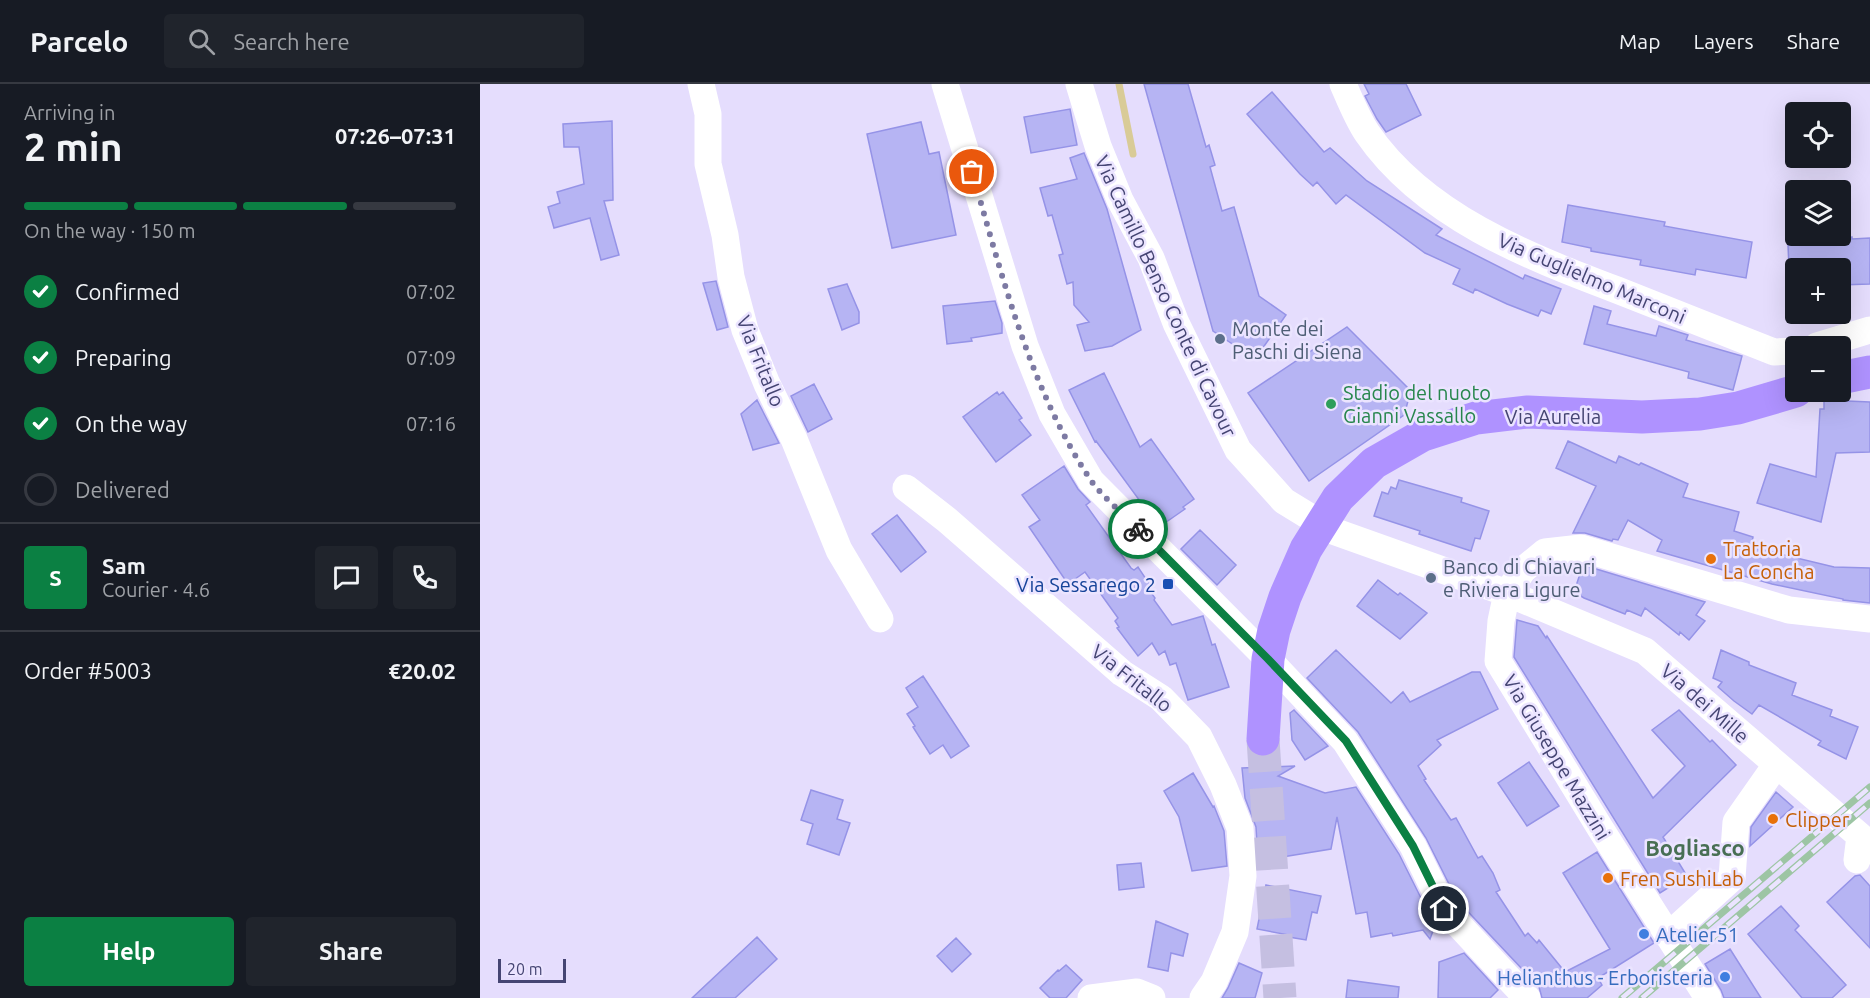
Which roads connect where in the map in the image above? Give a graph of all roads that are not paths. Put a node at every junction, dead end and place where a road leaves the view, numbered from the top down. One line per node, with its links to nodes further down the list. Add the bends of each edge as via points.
1 (701, 84): 15 (street, Via Fritallo, via 708,114 708,164 745,330 839,550)
2 (945, 84): 6 (street)
3 (963, 84): 6 (street)
4 (1079, 84): 14 (street, Via Camillo Benso Conte di Cavour, via 1120,200 1151,258 1176,323 1238,450 1284,501 1333,531)
5 (1343, 84): 9 (street, Via Guglielmo Marconi, via 1367,132 1395,167 1435,201 1490,235 1541,261 1774,351)
6 (958, 126): 17 (street, via 1025,346 1052,414 1092,481)
7 (1870, 330): 8 (street)
8 (1850, 336)
9 (1785, 351)
10 (1870, 372): 11 (main road)
11 (1851, 376)
12 (1785, 394): 17 (main road, Via Aurelia, via 1700,414 1642,417 1528,412 1476,418 1423,435 1374,463 1338,498 1306,549 1285,597)
13 (906, 488): 24 (street, Via Fritallo, via 1122,673 1161,698 1199,737 1240,828 1243,876 1235,932)
14 (1507, 593): 16 (street, Via Giuseppe Mazzini, via 1523,570 1545,552 1581,548 1789,610); 19 (street, Via dei Mille, via 1645,651); 21 (street, Via Giuseppe Mazzini, via 1498,661)
15 (880, 619)
16 (1870, 619)
17 (1271, 645): 18 (main road, Via Aurelia); 25 (street, via 1346,741 1413,846 1444,909)
18 (1263, 739)
19 (1776, 765): 20 (street, Via dei Mille); 21 (street, via 1736,822 1732,878)
20 (1862, 842)
21 (1668, 936): 26 (street, Via Giuseppe Mazzini)
22 (1091, 998): 23 (street, via 1137,992)
23 (1152, 998)
24 (1203, 998)
25 (1527, 998)
26 (1708, 998)

